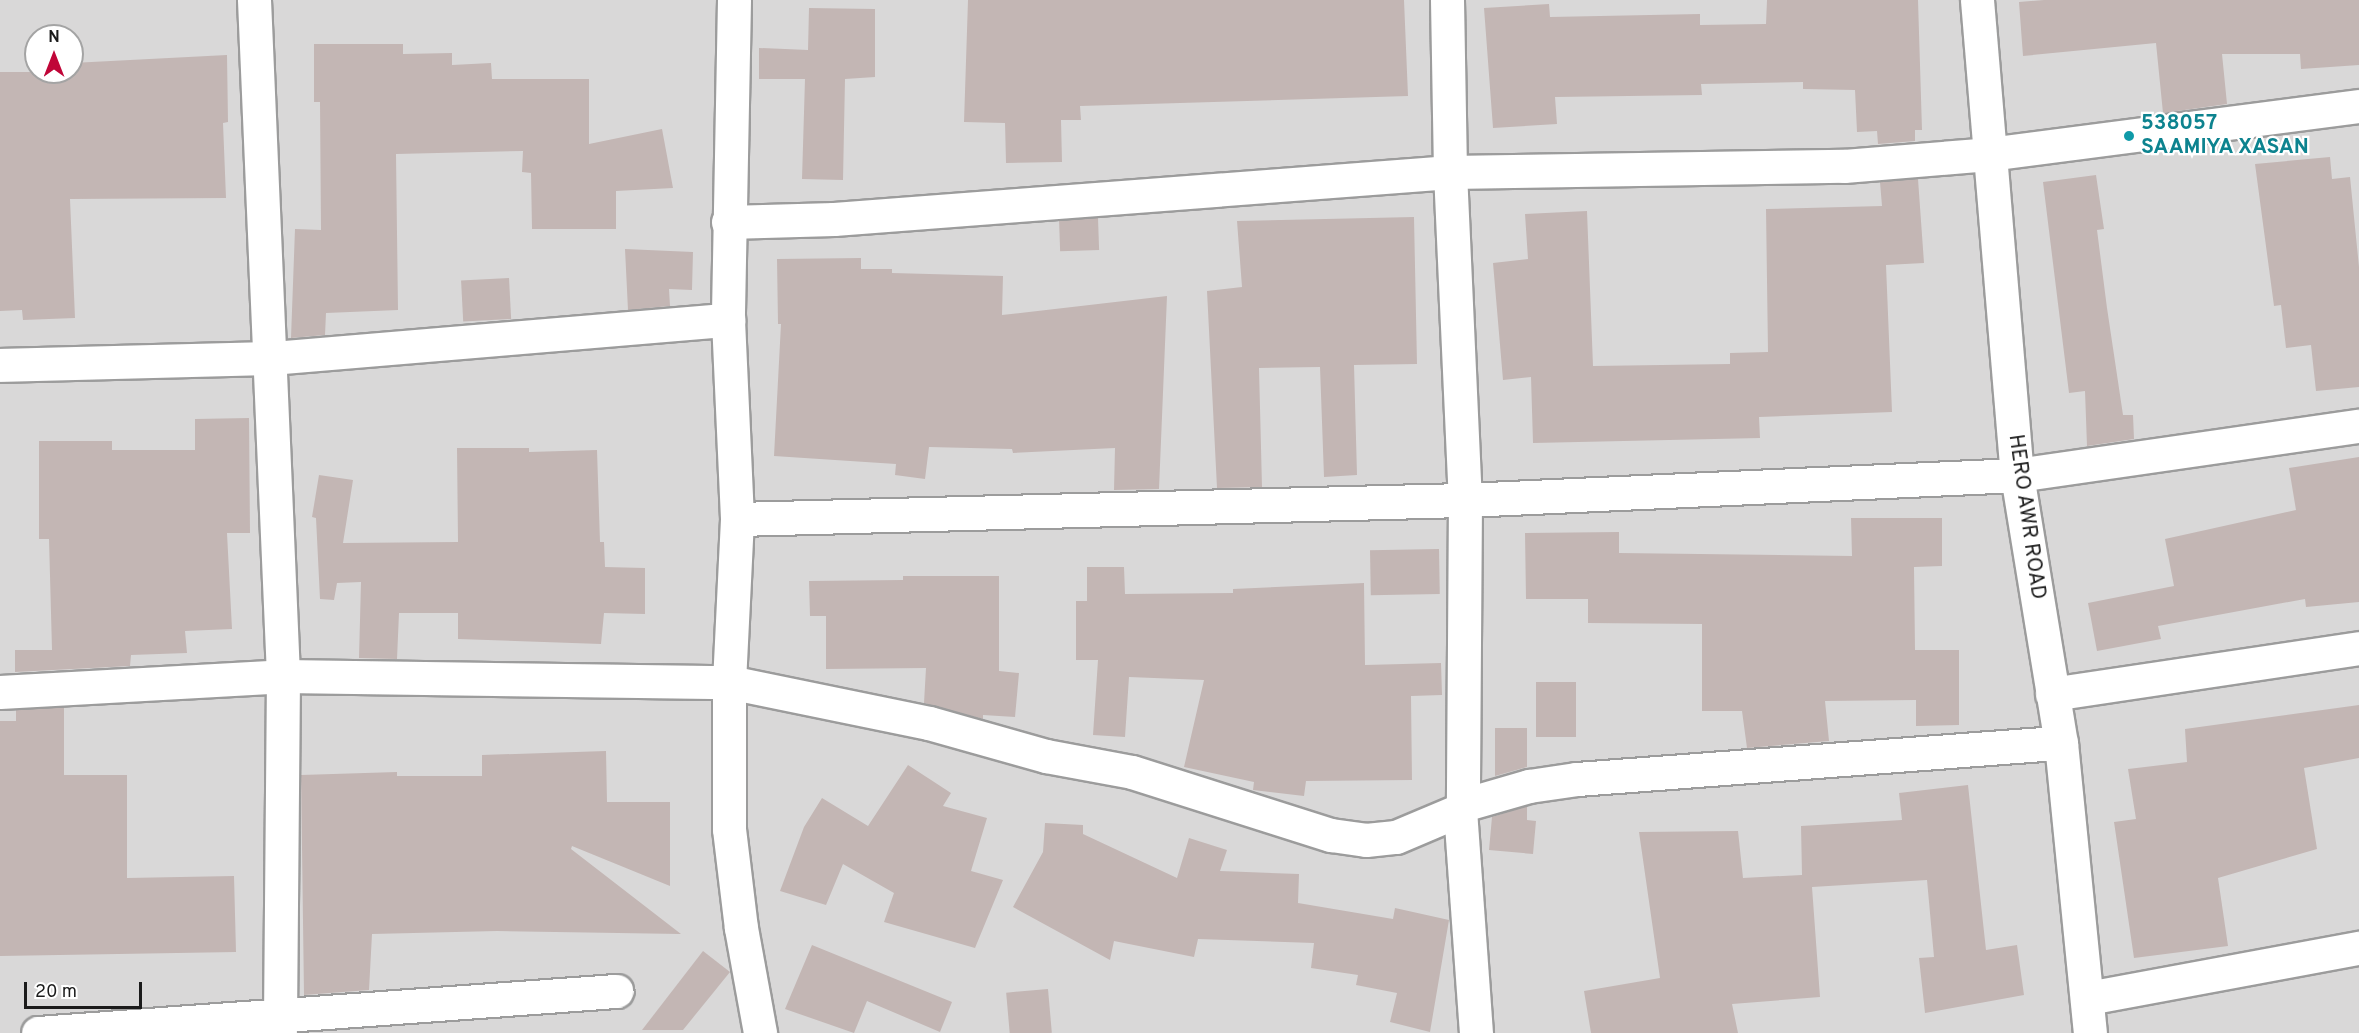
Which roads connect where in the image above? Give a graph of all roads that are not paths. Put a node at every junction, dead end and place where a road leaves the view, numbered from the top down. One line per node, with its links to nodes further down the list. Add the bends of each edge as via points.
1 (254, 0): 10 (street)
2 (734, 0): 8 (street)
3 (1447, 0): 7 (street)
4 (1977, 0): 6 (street, HERO AWR ROAD)
5 (2359, 106): 6 (street)
6 (1989, 154): 7 (street, via 1844,166); 13 (street, HERO AWR ROAD)
7 (1450, 172): 8 (street, via 858,217); 14 (street)
8 (728, 222): 9 (street)
9 (728, 320): 10 (street); 15 (street)
10 (272, 358): 11 (street); 17 (street)
11 (0, 365)
12 (2359, 426): 13 (street)
13 (2017, 475): 14 (street); 20 (street, HERO AWR ROAD)
14 (1466, 500): 15 (street); 22 (street)
15 (737, 519): 18 (street)
16 (2359, 648): 20 (street)
17 (283, 676): 18 (street); 19 (street); 26 (street)
18 (729, 682): 22 (street, via 929,723 1046,756 1132,772 1331,834 1366,840 1396,837); 29 (street, via 729,829 741,928)
19 (0, 692)
20 (2052, 694): 21 (street, HERO AWR ROAD)
21 (2061, 743): 22 (street, via 1577,779 1529,786); 25 (street, HERO AWR ROAD)
22 (1461, 808): 30 (street)
23 (2359, 948): 25 (street)
24 (616, 991): 26 (street)
25 (2088, 998): 27 (street, HERO AWR ROAD)
26 (279, 1024): 28 (street)
27 (2085, 1032)
28 (38, 1033)
29 (760, 1033)
30 (1476, 1033)

